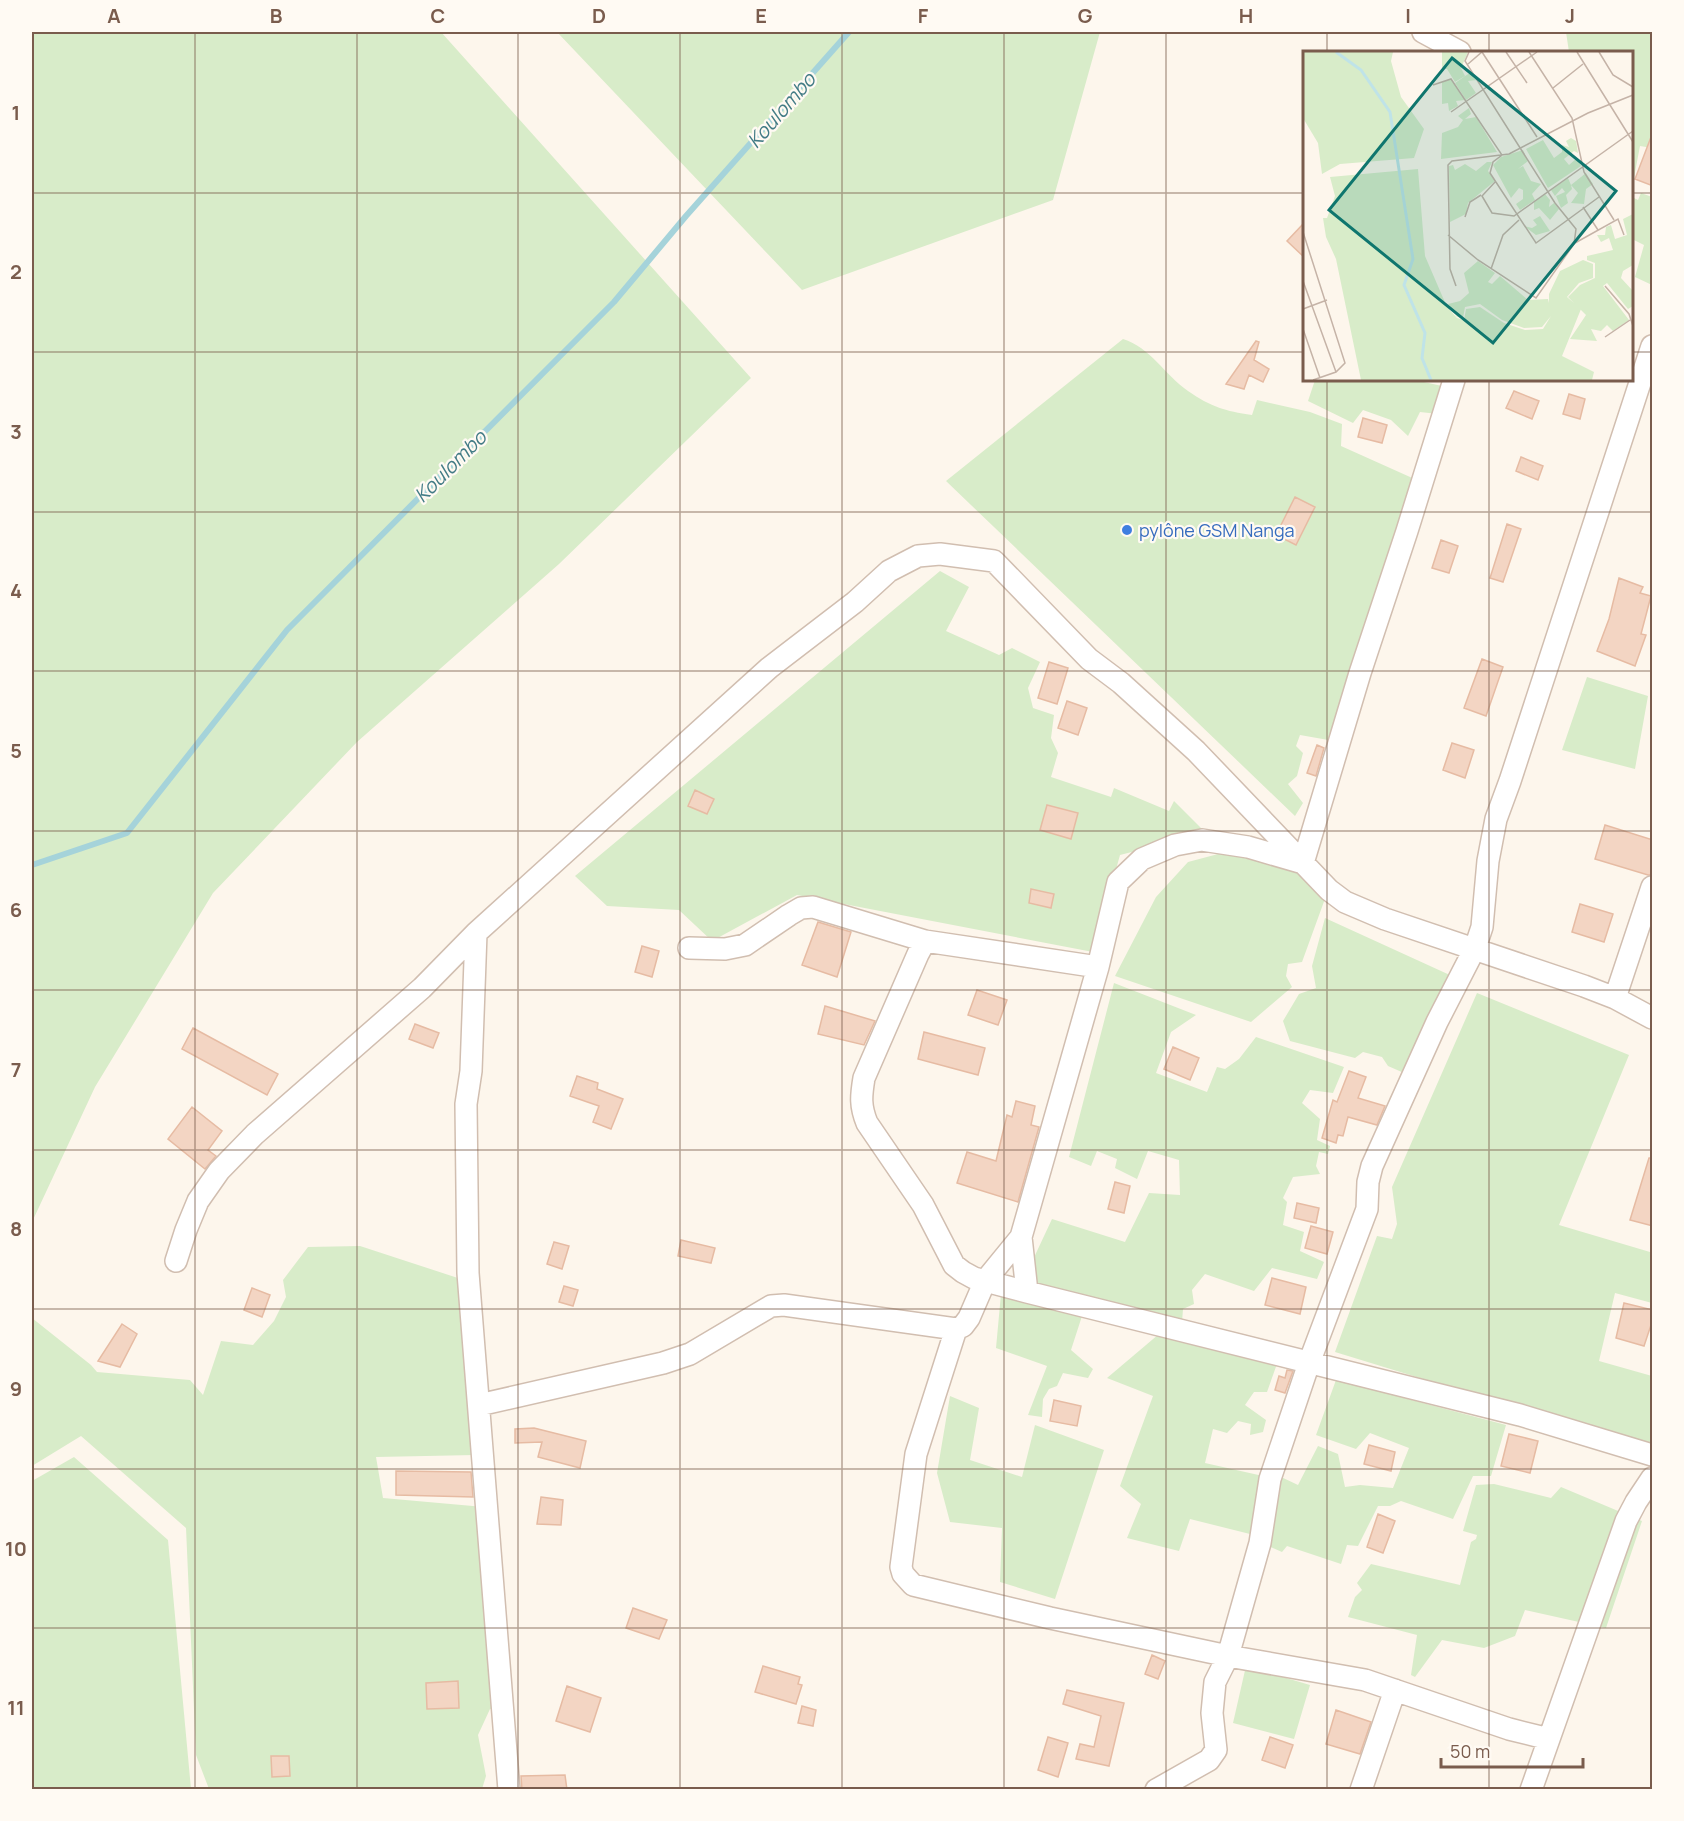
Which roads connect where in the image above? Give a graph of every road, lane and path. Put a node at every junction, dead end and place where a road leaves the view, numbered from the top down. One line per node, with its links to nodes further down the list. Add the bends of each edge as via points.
1 (1423, 32): 2 (street)
2 (1458, 51)
3 (1653, 346): 5 (street)
4 (1454, 381): 6 (street)
5 (1638, 384): 11 (street, via 1496,819 1482,927)
6 (1303, 863): 8 (street, via 1196,751 1089,659 994,561 940,554 918,556 889,571 769,668); 11 (street, via 1345,902 1385,920); 12 (street, via 1248,847 1202,840 1175,845 1142,859 1118,882)
7 (1653, 887): 13 (street)
8 (476, 933): 16 (street, via 422,988 255,1134 219,1171 198,1201); 21 (street, via 471,1071 466,1104 468,1272)
9 (925, 941): 10 (street, via 813,907 801,908 745,945); 12 (street); 17 (street, via 864,1078 861,1110 923,1205 954,1265)
10 (689, 948)
11 (1475, 948): 13 (street); 20 (street, via 1372,1166 1367,1209)
12 (1098, 968): 15 (street)
13 (1615, 998): 14 (street)
14 (1653, 1018)
15 (1021, 1237): 17 (street); 18 (street)
16 (176, 1261)
17 (985, 1281): 18 (street); 19 (street, via 969,1318)
18 (1027, 1292): 20 (street)
19 (956, 1329): 21 (street, via 771,1306 690,1354); 24 (street, via 916,1454 901,1567 908,1582 1050,1618)
20 (1309, 1363): 22 (street, via 1557,1424); 24 (street, via 1270,1479 1260,1544)
21 (479, 1405): 27 (street)
22 (1653, 1455)
23 (1653, 1478): 26 (street, via 1626,1521)
24 (1228, 1656): 25 (street, via 1365,1680); 28 (street, via 1215,1682 1213,1696 1214,1755)
25 (1395, 1689): 26 (street); 29 (street)
26 (1549, 1739): 30 (street)
27 (509, 1790)
28 (1156, 1790)
29 (1361, 1790)
30 (1531, 1790)

